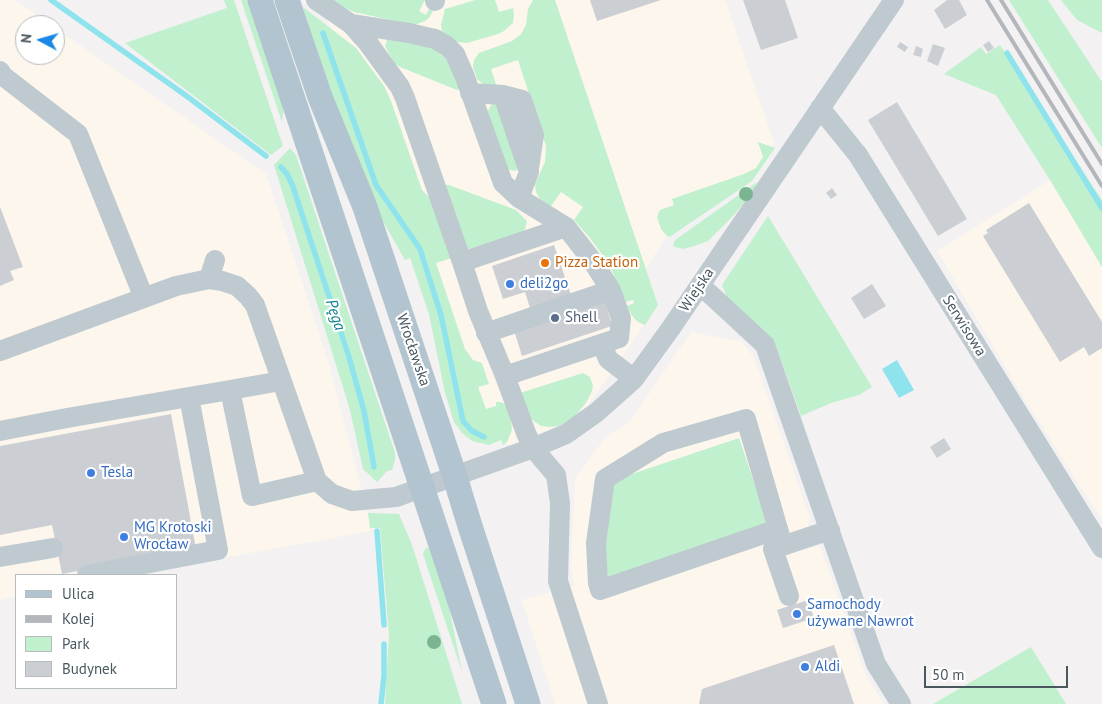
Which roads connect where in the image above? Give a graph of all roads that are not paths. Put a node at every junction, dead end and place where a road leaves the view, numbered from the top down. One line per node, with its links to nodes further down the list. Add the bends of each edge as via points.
1 (260, 0): 27 (main road)
2 (287, 0): 25 (main road, Wrocławska, via 320,97 365,207)
3 (316, 0): 5 (street)
4 (894, 0): 8 (street, Wiejska)
5 (351, 24): 7 (street, via 436,39 455,54); 11 (street, via 400,87)
6 (0, 71): 14 (street, via 78,134)
7 (470, 93): 9 (street, via 503,183); 9 (street, via 522,100 534,135 529,172)
8 (820, 108): 12 (street, Wiejska); 31 (street, Serwisowa, via 858,155)
9 (519, 198): 10 (street)
10 (566, 227): 11 (street); 13 (street)
11 (462, 262): 15 (street)
12 (700, 286): 19 (street, Wiejska); 28 (street, via 765,345)
13 (611, 290): 15 (street); 16 (street, via 622,318 619,338)
14 (144, 298): 17 (street); 20 (street, via 212,270 222,280 237,286 255,305)
15 (486, 333): 18 (street)
16 (602, 344): 18 (street); 19 (street, via 608,358)
17 (0, 351)
18 (506, 376): 24 (street)
19 (634, 379): 24 (street, Wiejska, via 566,434)
20 (281, 381): 21 (street); 26 (street)
21 (230, 390): 22 (street); 26 (street, via 252,496)
22 (189, 396): 23 (street); 33 (street, via 218,550)
23 (0, 431)
24 (533, 448): 25 (street, Wiejska); 37 (street, via 556,475 560,503 558,581)
25 (456, 477): 27 (street, Wiejska); 36 (main road, Wrocławska)
26 (317, 482): 27 (street, Wiejska, via 332,494 352,501 387,499)
27 (422, 489): 35 (main road)
28 (830, 530): 29 (street); 38 (street, via 876,664)
29 (780, 537): 29 (street, via 746,419 663,443 604,480 596,543 598,583 600,590); 34 (street, via 773,549)
30 (53, 548): 32 (street)
31 (1102, 548)
32 (0, 557)
33 (92, 574)
34 (789, 596)
35 (494, 704)
36 (528, 704)
37 (598, 704)
38 (901, 704)

